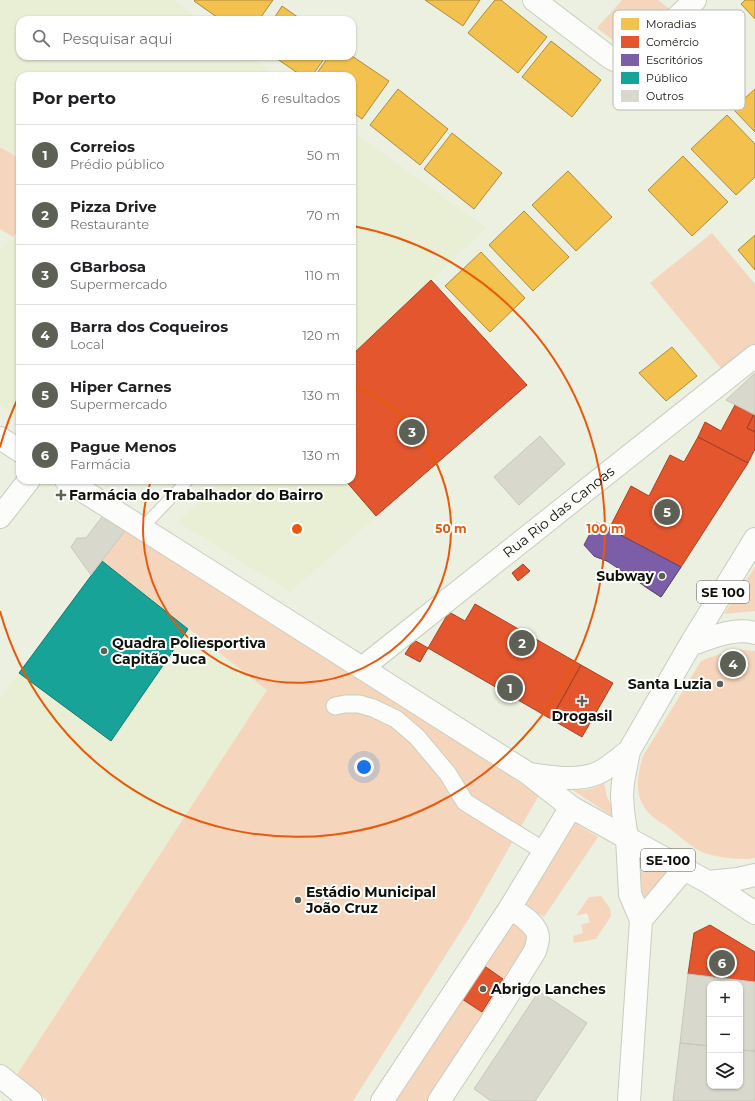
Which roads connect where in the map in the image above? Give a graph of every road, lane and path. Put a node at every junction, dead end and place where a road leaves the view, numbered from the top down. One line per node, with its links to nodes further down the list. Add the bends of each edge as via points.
1 (534, 0): 4 (street)
2 (694, 0): 3 (street)
3 (684, 10)
4 (613, 60)
5 (755, 356): 16 (street, Rua Rio das Canoas)
6 (0, 438): 7 (street)
7 (16, 448)
8 (26, 484): 11 (street)
9 (72, 484): 12 (street)
10 (184, 484): 12 (lane)
11 (0, 517)
12 (142, 528): 16 (street)
13 (755, 539): 15 (street, SE 100)
14 (753, 632): 15 (street, via 721,633)
15 (690, 645): 18 (street, SE 100)
16 (362, 668): 19 (street)
17 (335, 706): 22 (street, via 359,704 396,719 417,737 448,774 465,802)
18 (629, 751): 19 (street, via 598,772 582,777 559,778); 21 (street, SE-100, via 623,782)
19 (530, 774): 20 (street)
20 (571, 807): 21 (street); 22 (street)
21 (626, 838): 23 (street, SE-100); 28 (street, SE-100, via 630,894)
22 (544, 851): 26 (street)
23 (684, 869): 25 (street, SE-100); 28 (street, SE-100)
24 (755, 875): 25 (street, SE-100)
25 (708, 882): 27 (street, SE-100)
26 (510, 908): 31 (street); 32 (street, via 536,930 538,939 535,951)
27 (755, 913)
28 (641, 920): 33 (street, SE-100)
29 (0, 1076): 30 (street)
30 (31, 1101)
31 (382, 1101)
32 (439, 1101)
33 (629, 1101)

